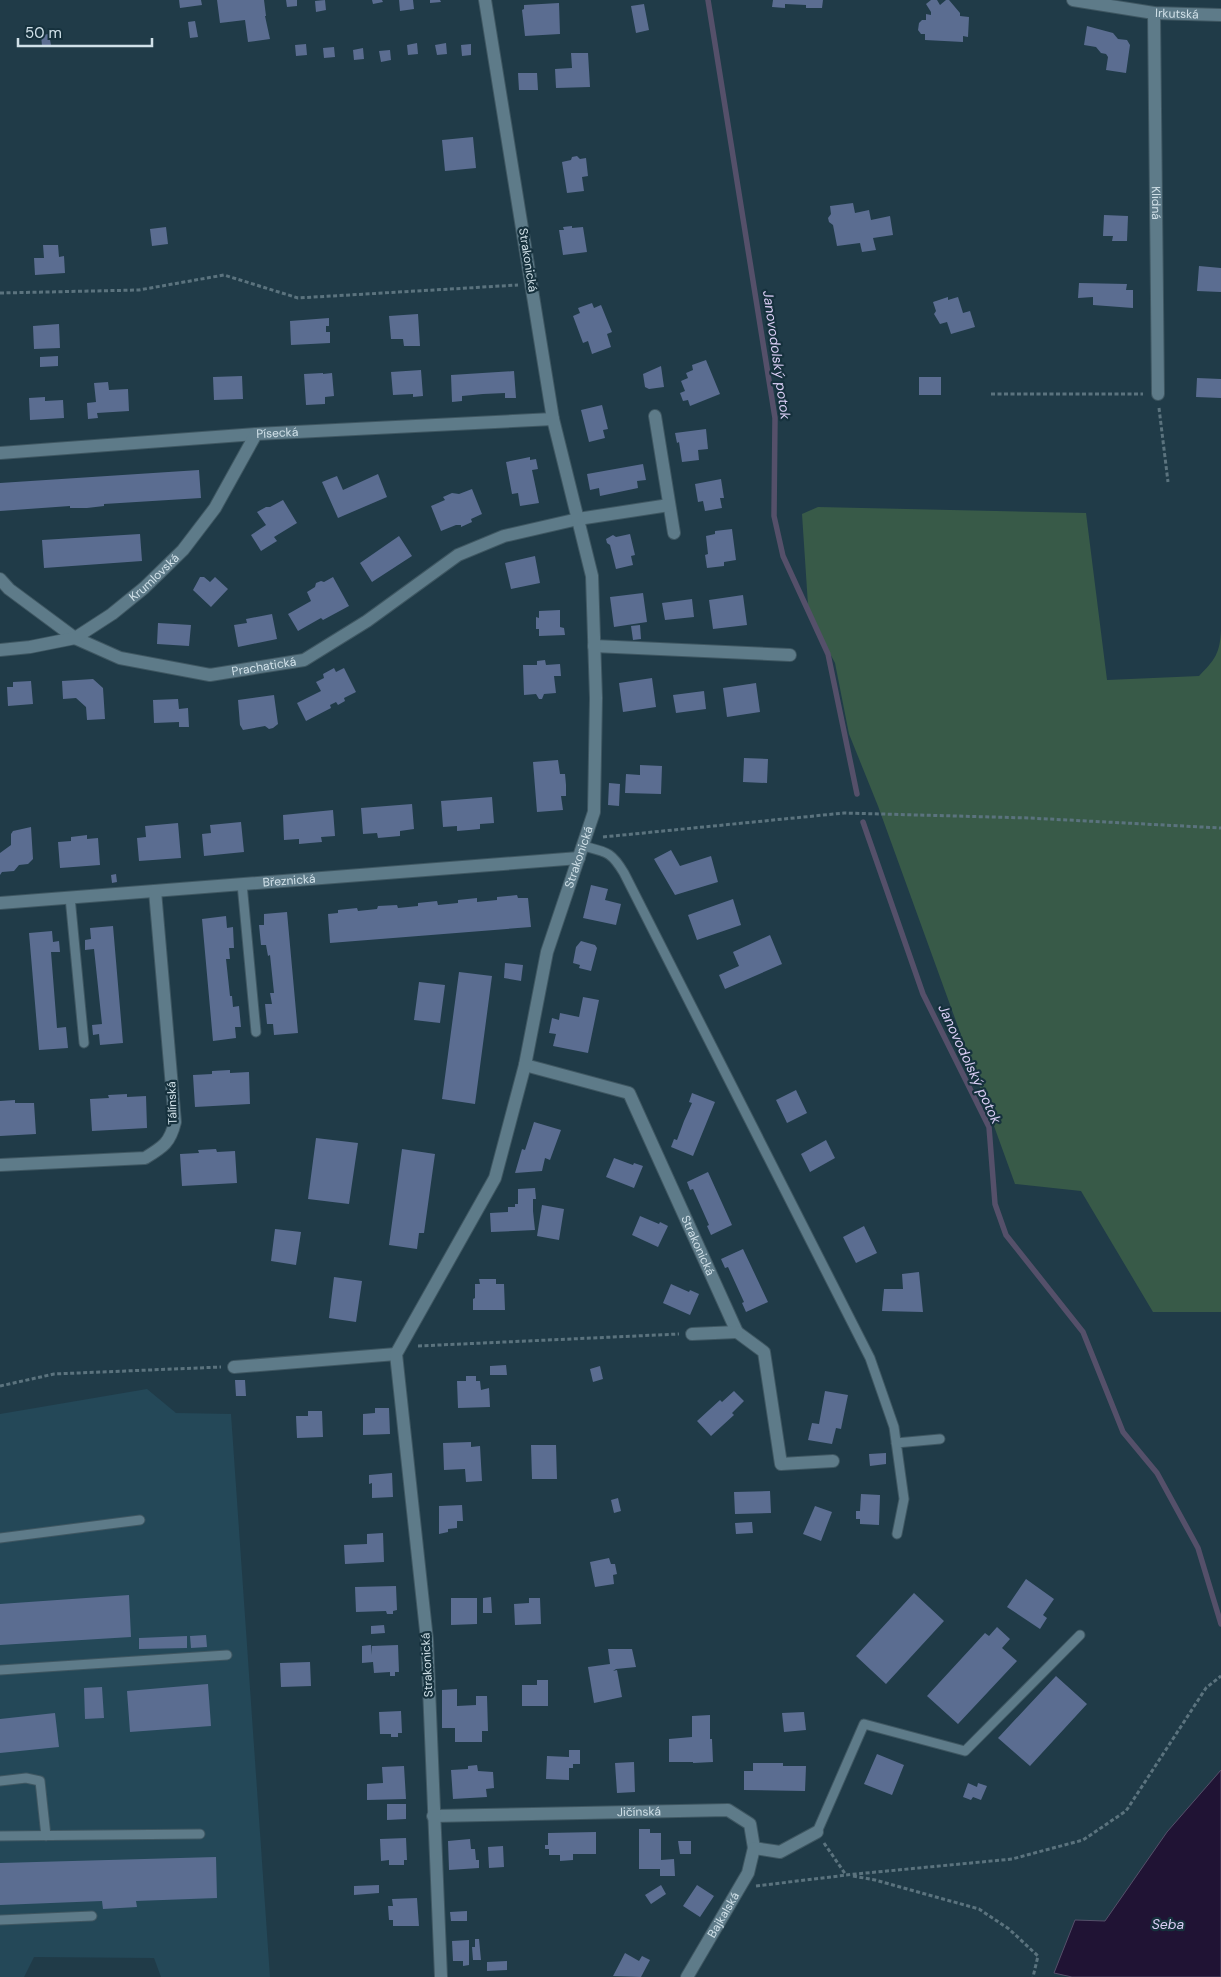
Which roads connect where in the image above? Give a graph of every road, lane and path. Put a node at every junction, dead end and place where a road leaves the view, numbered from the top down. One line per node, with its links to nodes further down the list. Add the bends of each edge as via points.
1 (485, 0): 5 (street, Strakonická)
2 (1073, 0): 3 (street, Irkutská)
3 (1154, 13): 4 (street, Irkutská); 8 (street, Klidná)
4 (1221, 16)
5 (532, 284): 6 (path, via 298,298 224,275 139,290); 10 (street, Strakonická)
6 (0, 293)
7 (991, 394): 8 (path)
8 (1158, 394): 13 (path)
9 (655, 416): 14 (street)
10 (553, 419): 11 (street, Písecká); 15 (street, Strakonická)
11 (256, 434): 12 (street, Písecká); 18 (street, Krumlovská, via 215,508 183,550 144,588)
12 (0, 453)
13 (1168, 482)
14 (669, 505): 15 (street); 16 (street)
15 (578, 519): 18 (street, Prachatická, via 504,536 458,555 367,621 304,660 210,675 120,658); 19 (street, Strakonická, via 592,576)
16 (674, 533)
17 (0, 579): 18 (street, Prachatická)
18 (75, 638): 20 (street, Krumlovská, via 30,648)
19 (594, 646): 21 (street); 23 (street, Strakonická, via 594,812)
20 (0, 650)
21 (790, 655)
22 (1221, 828): 23 (path, via 844,813)
23 (582, 848): 24 (street, Březnická); 30 (street, Strakonická, via 547,952); 38 (lane, via 607,852 624,873 870,1358 894,1427)
24 (242, 884): 25 (street, Březnická); 28 (lane)
25 (155, 891): 26 (street, Březnická); 31 (street, Tálínská, via 175,1122 171,1137 145,1158)
26 (70, 897): 27 (street, Březnická); 29 (lane)
27 (0, 903)
28 (256, 1032)
29 (84, 1043)
30 (525, 1064): 32 (street, Strakonická, via 629,1093); 34 (street, Strakonická, via 495,1178)
31 (0, 1165)
32 (737, 1332): 33 (street); 39 (street, Strakonická, via 764,1352 781,1464)
33 (692, 1334): 34 (path, via 413,1346)
34 (396, 1354): 35 (street); 48 (street, Strakonická, via 427,1640)
35 (234, 1367): 36 (path, via 54,1374)
36 (0, 1386)
37 (940, 1439): 38 (lane)
38 (896, 1443): 41 (lane, via 904,1500)
39 (833, 1461)
40 (140, 1520): 42 (lane)
41 (898, 1534)
42 (0, 1538)
43 (1080, 1635): 49 (lane, via 965,1751 864,1724)
44 (226, 1655): 45 (lane)
45 (0, 1670)
46 (1221, 1676): 54 (path, via 1206,1688 1126,1811 1083,1840 1012,1859)
47 (0, 1781): 52 (lane, via 26,1778 40,1781)
48 (433, 1816): 53 (street, Jičínská, via 728,1810 750,1824); 58 (street, Strakonická)
49 (817, 1832): 53 (street, via 780,1852); 54 (path)
50 (200, 1834): 52 (lane)
51 (0, 1836): 52 (lane)
52 (46, 1836)
53 (754, 1848): 55 (street, Bajkalská, via 748,1873)
54 (846, 1875): 55 (path); 60 (path, via 979,1909 1010,1929 1038,1956)
55 (738, 1889): 59 (street, Bajkalská)
56 (92, 1916): 57 (lane)
57 (0, 1920)
58 (441, 1977)
59 (687, 1977)
60 (1033, 1977)

